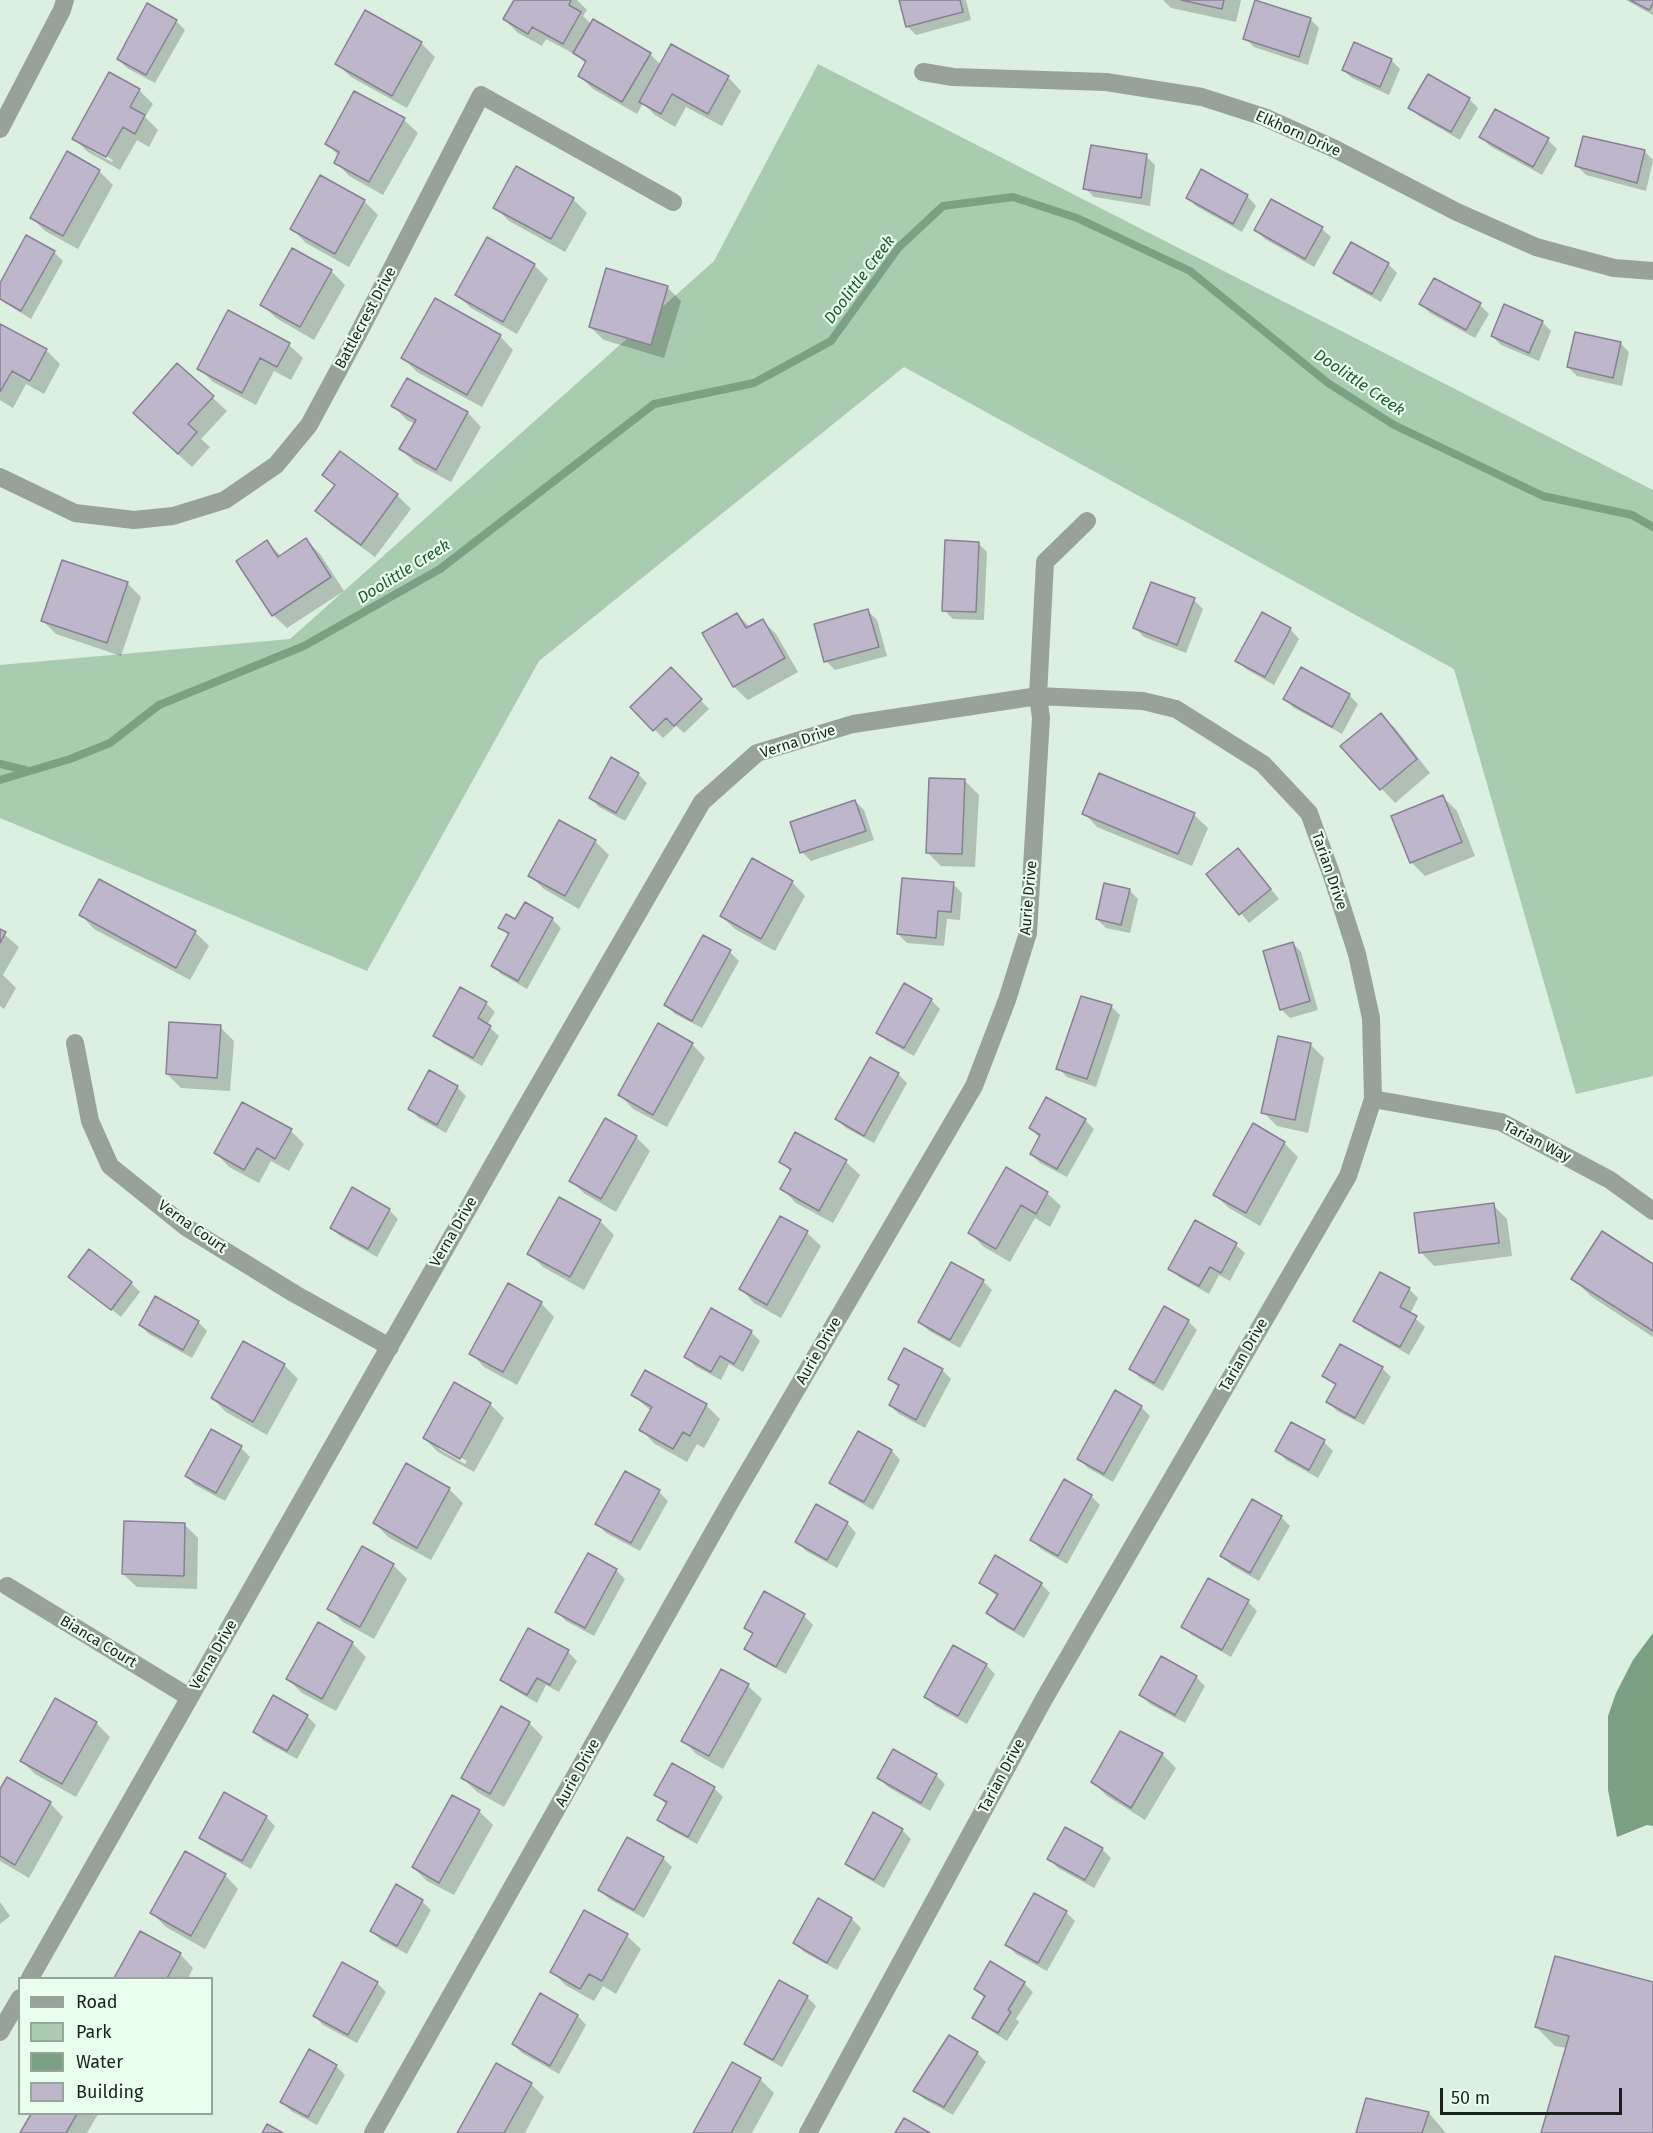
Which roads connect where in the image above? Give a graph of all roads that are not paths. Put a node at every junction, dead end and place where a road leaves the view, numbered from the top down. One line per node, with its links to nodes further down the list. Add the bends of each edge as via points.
1 (65, 0): 3 (street)
2 (923, 72): 5 (street, Elkhorn Drive, via 953,77 1106,82 1202,97 1263,117 1325,144 1457,212 1536,247 1614,268)
3 (0, 129)
4 (673, 202): 6 (street, Battlecrest Drive, via 481,95 309,425 276,465 225,500 173,516 134,520 75,513)
5 (1653, 271)
6 (0, 477)
7 (1087, 520): 8 (street, Aurie Drive, via 1045,562)
8 (1038, 696): 10 (street, Tarian Drive, via 1143,701 1176,709 1263,764 1309,813 1357,954 1371,1018); 12 (street, Verna Drive, via 853,724 757,753 702,802); 18 (street, Aurie Drive, via 1041,718 1028,933 974,1086 731,1501)
9 (75, 1043): 12 (street, Verna Court, via 90,1121 110,1166 186,1227)
10 (1373, 1099): 11 (street, Tarian Way, via 1501,1122 1610,1180); 19 (street, Tarian Drive, via 1348,1176 1044,1699)
11 (1653, 1211)
12 (390, 1347): 14 (street, Verna Drive)
13 (7, 1586): 14 (street, Bianca Court)
14 (189, 1697): 15 (street, Verna Drive)
15 (31, 1977)
16 (18, 2001): 17 (street)
17 (0, 2032)
18 (373, 2133)
19 (808, 2133)

